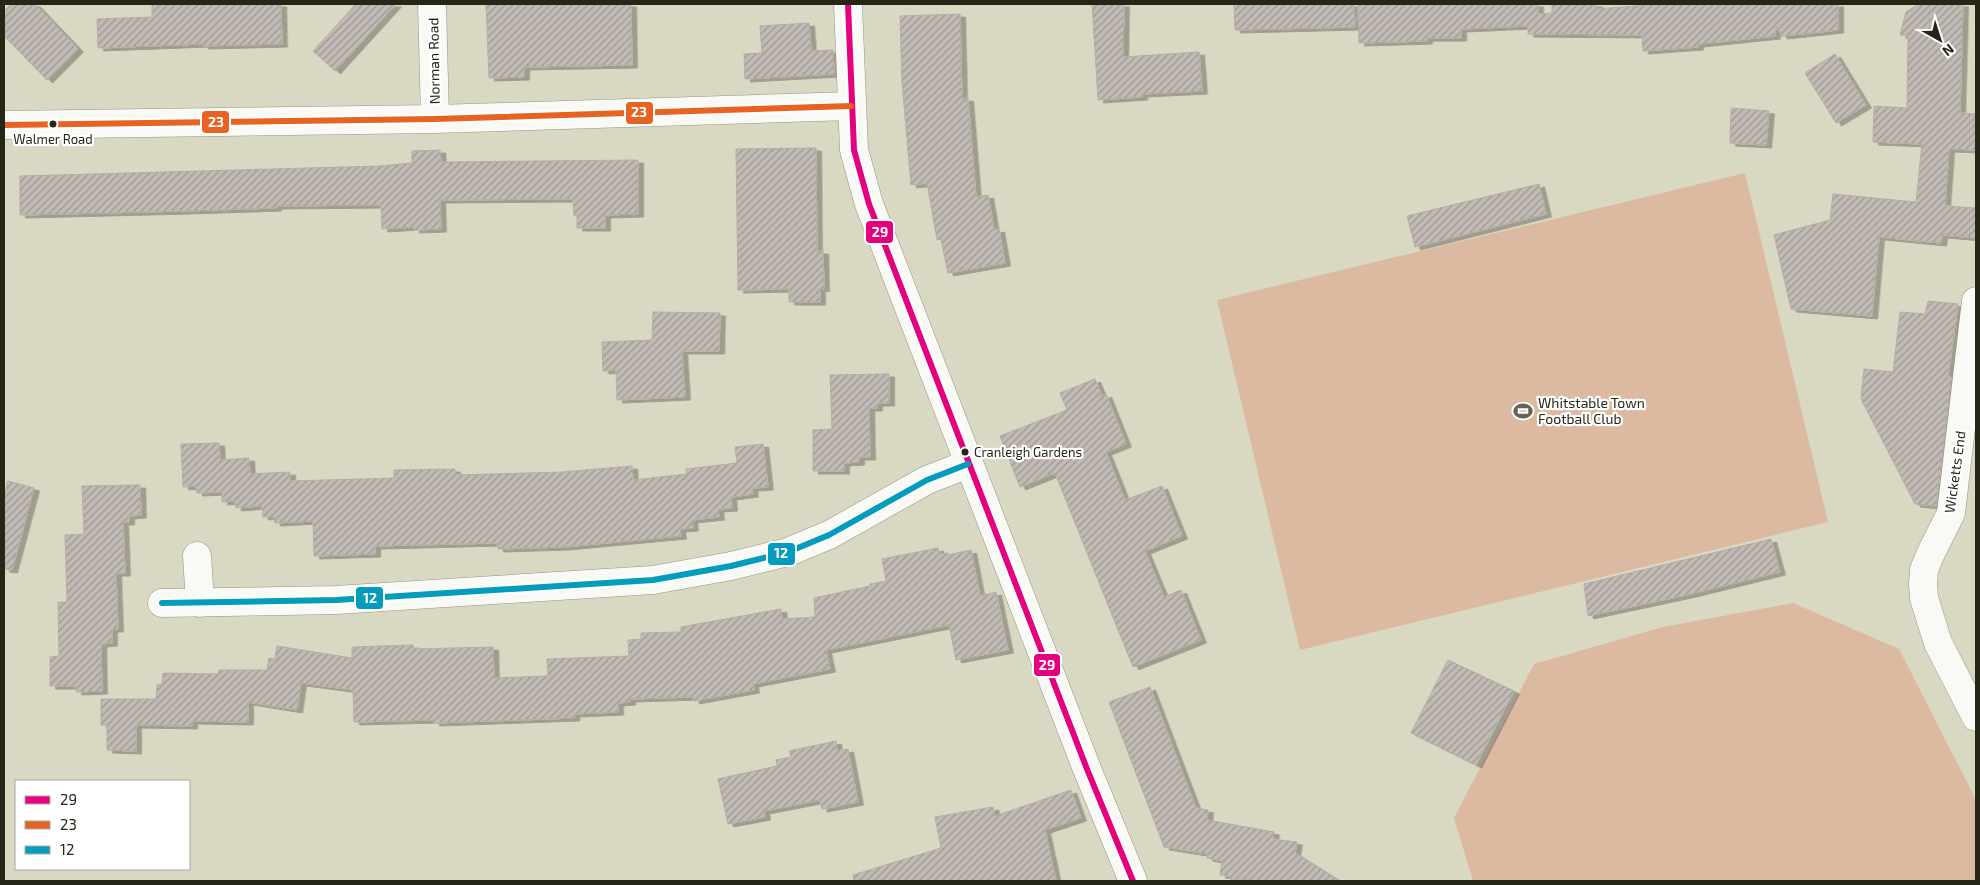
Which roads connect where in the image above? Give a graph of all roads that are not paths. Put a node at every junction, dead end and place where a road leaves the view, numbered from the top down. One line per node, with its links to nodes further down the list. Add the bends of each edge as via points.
1 (432, 4): 4 (street, Norman Road)
2 (848, 4): 3 (street)
3 (851, 106): 4 (street); 7 (street, via 854,150 866,195)
4 (435, 119): 5 (street)
5 (4, 125)
6 (1976, 301): 11 (street, Wicketts End, via 1951,514 1924,570 1923,584 1938,643)
7 (968, 464): 9 (street, via 927,480 829,536 788,552 731,566 653,580 336,600); 12 (street)
8 (197, 556): 9 (street)
9 (200, 602): 10 (street)
10 (162, 603)
11 (1976, 717)
12 (1132, 881)

